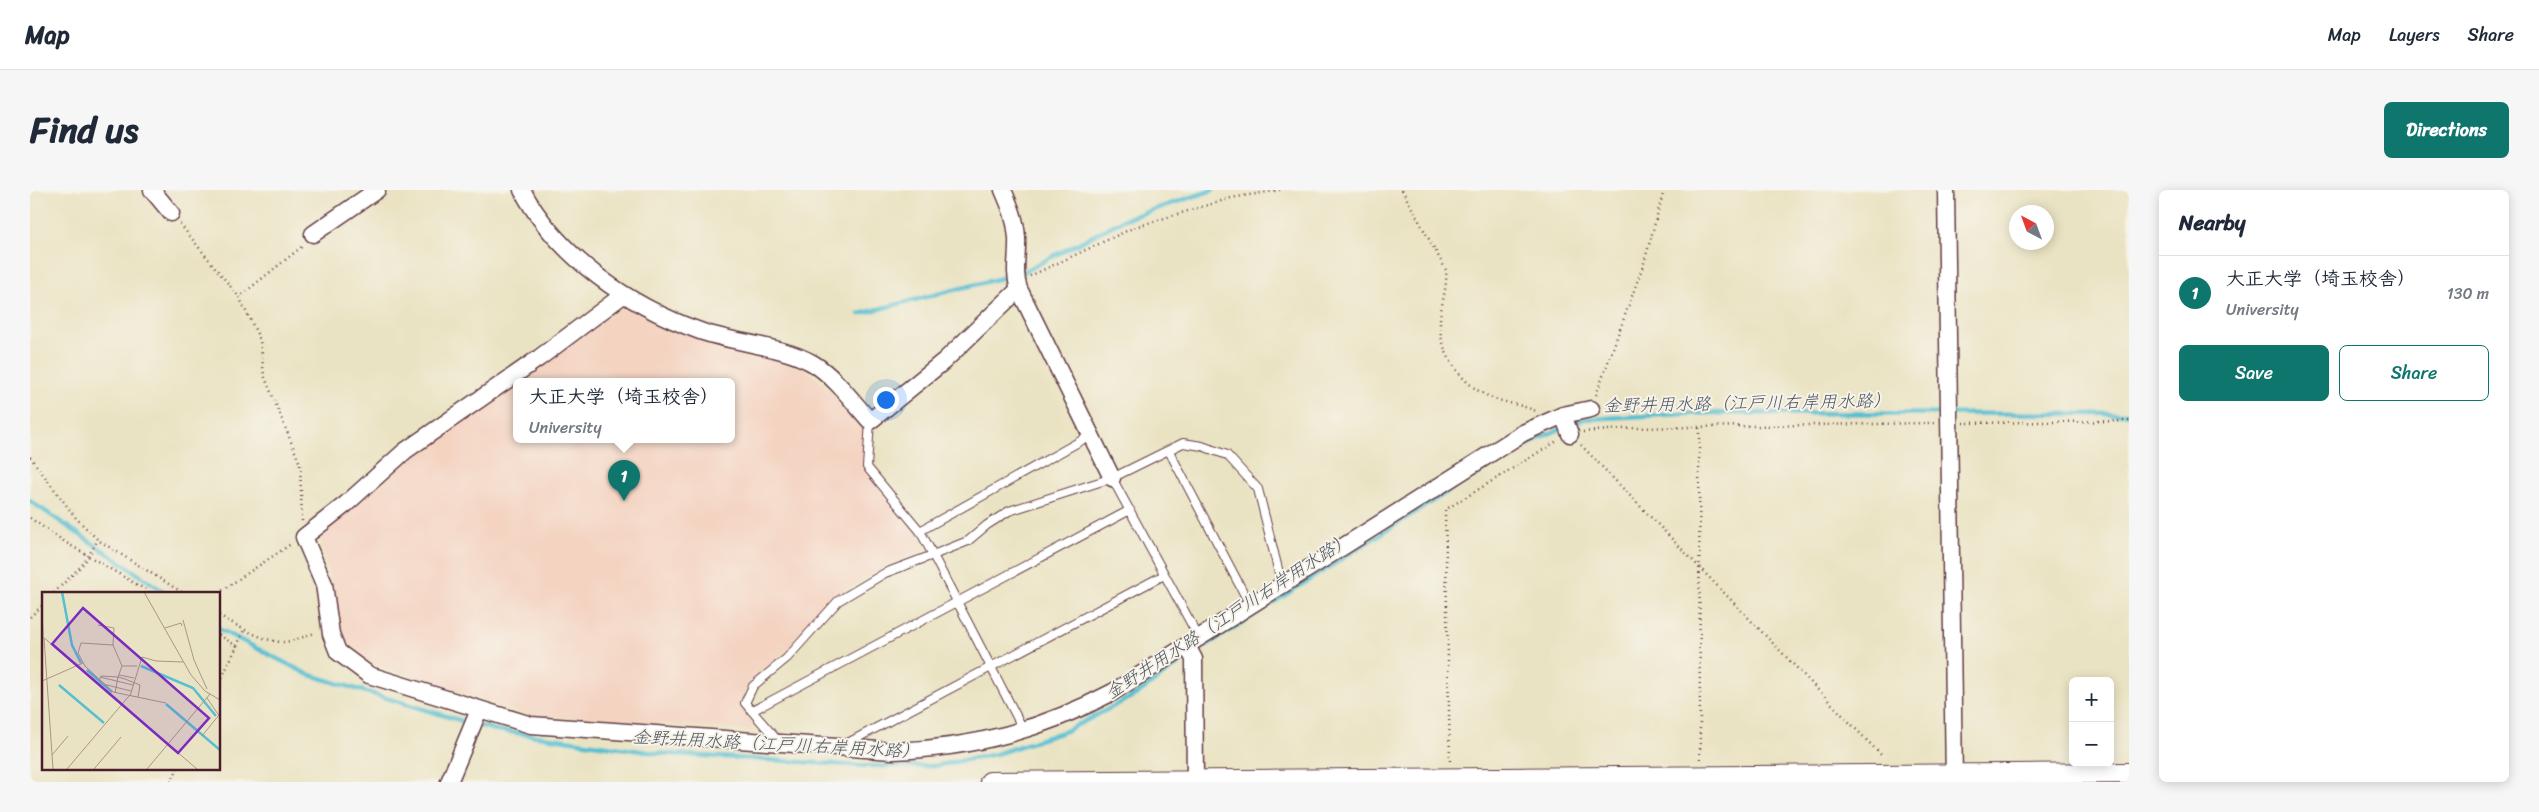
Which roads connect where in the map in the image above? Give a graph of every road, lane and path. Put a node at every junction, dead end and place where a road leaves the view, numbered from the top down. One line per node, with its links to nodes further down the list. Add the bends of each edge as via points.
1 (33, 190): 10 (path)
2 (152, 190): 11 (street)
3 (377, 190): 12 (street)
4 (522, 190): 14 (street, via 546,226 583,263)
5 (1003, 190): 13 (street, via 1013,210)
6 (1280, 190): 13 (path, via 1231,198 1135,226)
7 (1402, 190): 17 (path, via 1446,270 1440,326 1442,339 1457,370 1490,398)
8 (1664, 190): 16 (path, via 1644,263)
9 (1946, 190): 20 (street)
10 (30, 193)
11 (171, 213): 15 (path)
12 (313, 234): 15 (path, via 307,243)
13 (1017, 279): 18 (street, via 944,361); 23 (street)
14 (623, 295): 18 (street, via 700,331 769,348 814,364); 30 (street, via 405,451 346,504)
15 (239, 297): 30 (path, via 260,340 264,375 300,464)
16 (1591, 409): 17 (street)
17 (1556, 417): 22 (street); 36 (street, via 1523,433)
18 (870, 420): 29 (lane, via 867,467)
19 (2129, 421): 20 (path)
20 (1951, 422): 21 (path); 63 (street)
21 (1699, 428): 22 (path, via 1635,428); 34 (path)
22 (1570, 434): 34 (path); 62 (path, via 1445,510)
23 (1091, 435): 26 (street); 29 (lane)
24 (1169, 451): 26 (lane); 36 (lane, via 1183,443 1202,446 1227,455 1243,471 1258,489); 42 (lane)
25 (30, 457): 31 (path, via 76,518)
26 (1112, 478): 27 (lane); 32 (lane, via 1009,511 968,542)
27 (1130, 510): 35 (lane); 41 (lane)
28 (30, 518): 33 (path)
29 (920, 531): 32 (lane)
30 (304, 536): 40 (path); 46 (street, via 324,584)
31 (98, 540): 33 (path); 39 (path)
32 (933, 555): 41 (lane); 54 (lane, via 885,573 838,601 787,658 753,686 745,703)
33 (88, 556): 37 (path); 38 (path)
34 (1700, 568): 59 (path, via 1894,768); 61 (path)
35 (1164, 575): 50 (lane); 51 (lane)
36 (1282, 585): 42 (street)
37 (55, 592)
38 (149, 592)
39 (181, 592)
40 (220, 592)
41 (957, 601): 51 (lane); 54 (lane)
42 (1250, 605): 50 (street)
43 (42, 606): 45 (path)
44 (220, 616): 47 (path)
45 (30, 618)
46 (330, 628): 47 (path, via 286,642); 53 (street, via 338,652 369,674)
47 (244, 630): 49 (path)
48 (220, 636): 49 (path)
49 (237, 646): 52 (path)
50 (1193, 647): 55 (street, via 1093,702); 64 (street)
51 (992, 666): 55 (lane); 57 (lane)
52 (220, 682)
53 (479, 710): 56 (street, via 531,725); 66 (street)
54 (752, 711): 56 (lane)
55 (1024, 730): 57 (street, via 1004,737 935,749)
56 (781, 744): 57 (street)
57 (838, 748)
58 (177, 770): 65 (path)
59 (1895, 774): 61 (street); 63 (street)
60 (2129, 774): 63 (street)
61 (1700, 776): 62 (street)
62 (1450, 778): 64 (street)
63 (1954, 778)
64 (1195, 781): 67 (street)
65 (171, 782)
66 (449, 782)
67 (990, 782)

